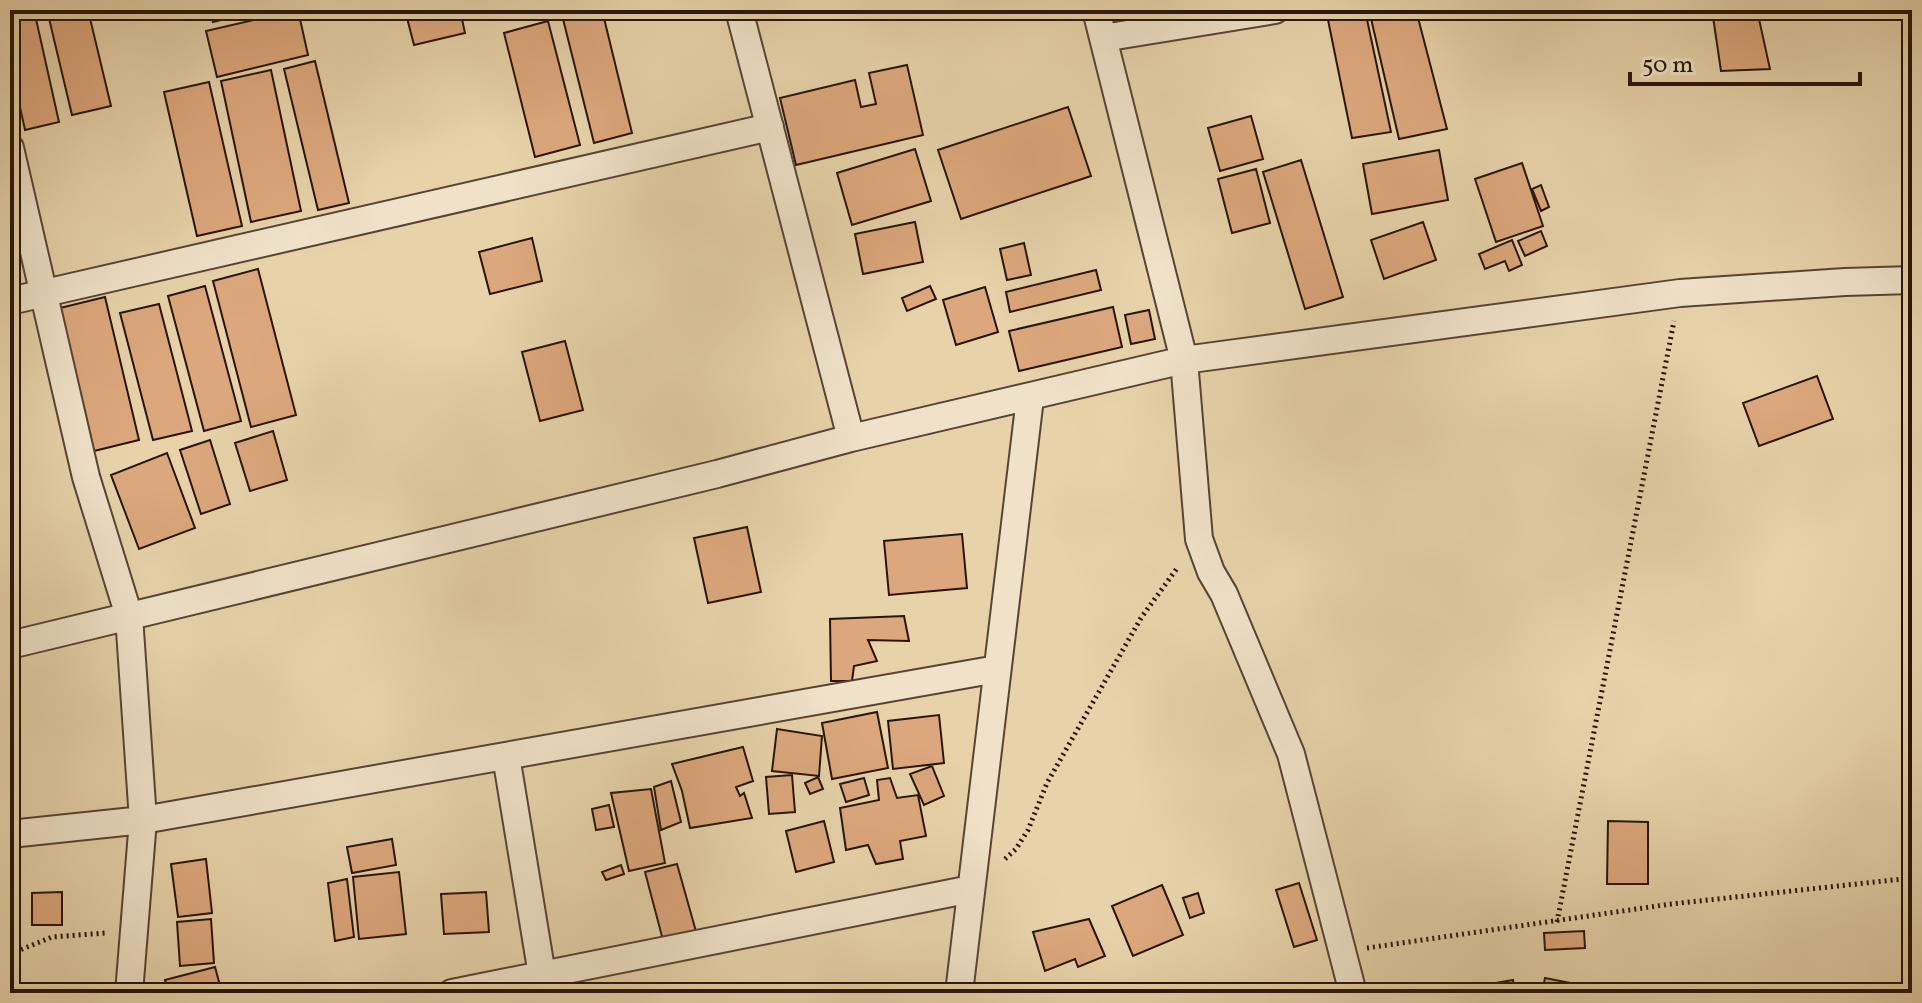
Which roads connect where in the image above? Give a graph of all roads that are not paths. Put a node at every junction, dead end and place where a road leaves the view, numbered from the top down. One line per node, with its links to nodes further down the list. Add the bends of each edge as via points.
1 (739, 10): 5 (street)
2 (1096, 10): 4 (street)
3 (1275, 10): 4 (street)
4 (1103, 38): 10 (street)
5 (770, 127): 8 (street); 12 (street)
6 (10, 148): 8 (street)
7 (1912, 280): 10 (street, via 1680,293)
8 (41, 293): 9 (street); 13 (street, via 86,477)
9 (10, 301)
10 (1184, 360): 11 (street); 24 (street, via 1199,539 1291,754)
11 (1030, 398): 12 (street); 15 (street)
12 (851, 438): 13 (street)
13 (129, 616): 14 (street); 17 (street)
14 (10, 645)
15 (997, 669): 16 (street); 19 (street)
16 (506, 756): 17 (street); 20 (street)
17 (143, 820): 18 (street); 21 (street)
18 (10, 834)
19 (971, 889): 20 (street); 23 (street)
20 (542, 975): 22 (street)
21 (129, 993)
22 (452, 993)
23 (959, 993)
24 (1353, 993)

